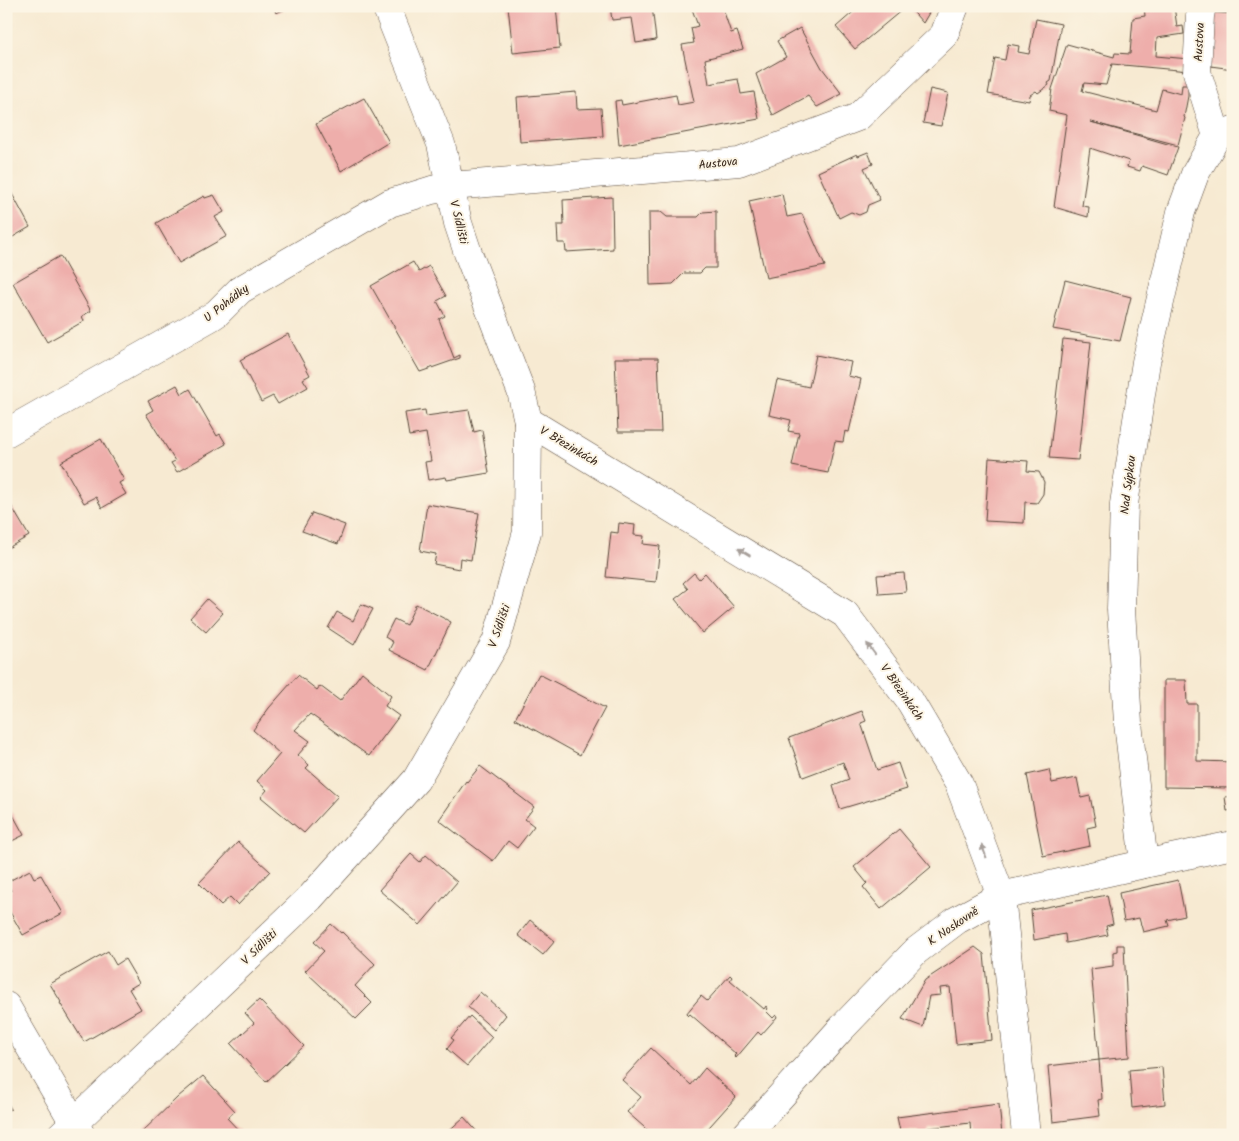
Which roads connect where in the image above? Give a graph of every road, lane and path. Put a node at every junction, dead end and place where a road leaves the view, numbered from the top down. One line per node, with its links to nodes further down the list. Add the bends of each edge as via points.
1 (386, 6): 5 (street, V Sídlišti, via 441,144)
2 (956, 6): 5 (street, Austova, via 944,35 858,117 739,162)
3 (1202, 6): 4 (street, Austova, via 1197,72)
4 (1225, 133): 9 (street, Nad Sýpkou, via 1195,174 1181,212 1146,362 1124,504 1122,619 1128,723)
5 (451, 186): 6 (street, V Sídlišti, via 468,253 521,391); 7 (street, U Pohádky, via 390,203 240,290 211,317)
6 (528, 421): 10 (street, V Březinkách, one-way to 6, via 959,784 910,702 845,614); 12 (street, V Sídlišti, via 527,532 496,642 416,780 310,898)
7 (7, 431)
8 (1233, 845): 9 (street, K Noskovně)
9 (1144, 864): 10 (street, K Noskovně)
10 (1001, 896): 13 (street, K Noskovně, via 957,920 916,951); 14 (street, V Březinkách)
11 (6, 1006): 12 (street)
12 (72, 1131)
13 (746, 1135)
14 (1026, 1135)

